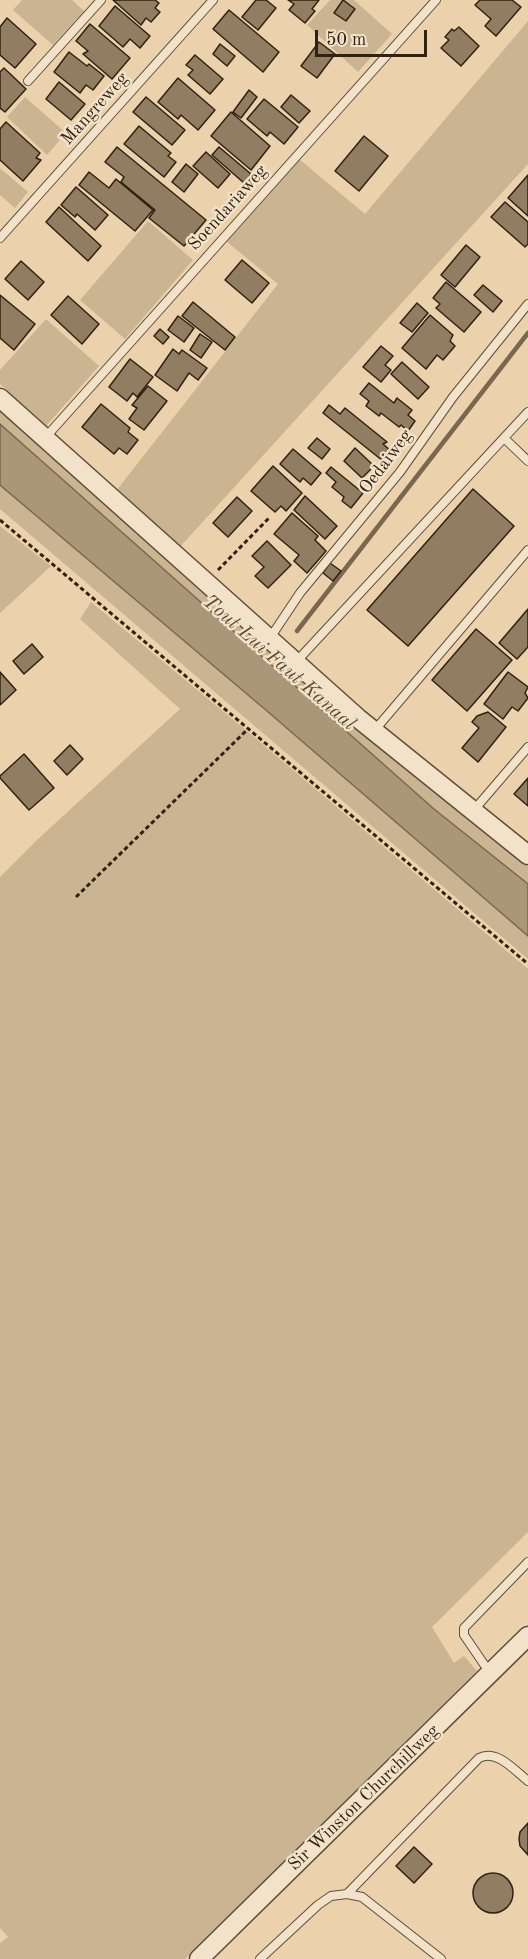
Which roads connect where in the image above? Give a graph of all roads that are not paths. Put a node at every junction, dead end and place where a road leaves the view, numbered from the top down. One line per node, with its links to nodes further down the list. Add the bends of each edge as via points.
1 (101, 0): 4 (lane)
2 (213, 0): 5 (lane, Mangreweg)
3 (436, 0): 9 (lane, Soendariaweg)
4 (28, 81)
5 (0, 238)
6 (528, 304): 13 (lane, Oedaiweg, via 453,397 400,472 300,593)
7 (0, 398): 9 (street)
8 (528, 412): 10 (lane)
9 (45, 438): 13 (street)
10 (504, 438): 11 (lane); 14 (lane)
11 (528, 460)
12 (528, 549): 15 (lane)
13 (269, 639): 14 (street)
14 (295, 663): 15 (street)
15 (374, 731): 17 (street)
16 (528, 747): 17 (lane)
17 (473, 811): 18 (street)
18 (528, 855)
19 (528, 1562): 21 (lane, via 464,1628 464,1635)
20 (528, 1636): 21 (street, Sir Winston Churchillweg)
21 (491, 1674): 24 (street, Sir Winston Churchillweg)
22 (528, 1781): 23 (lane, via 495,1755 479,1758)
23 (347, 1894): 25 (lane, via 331,1896 318,1905); 26 (lane, via 362,1897)
24 (199, 1959)
25 (260, 1959)
26 (441, 1959)

